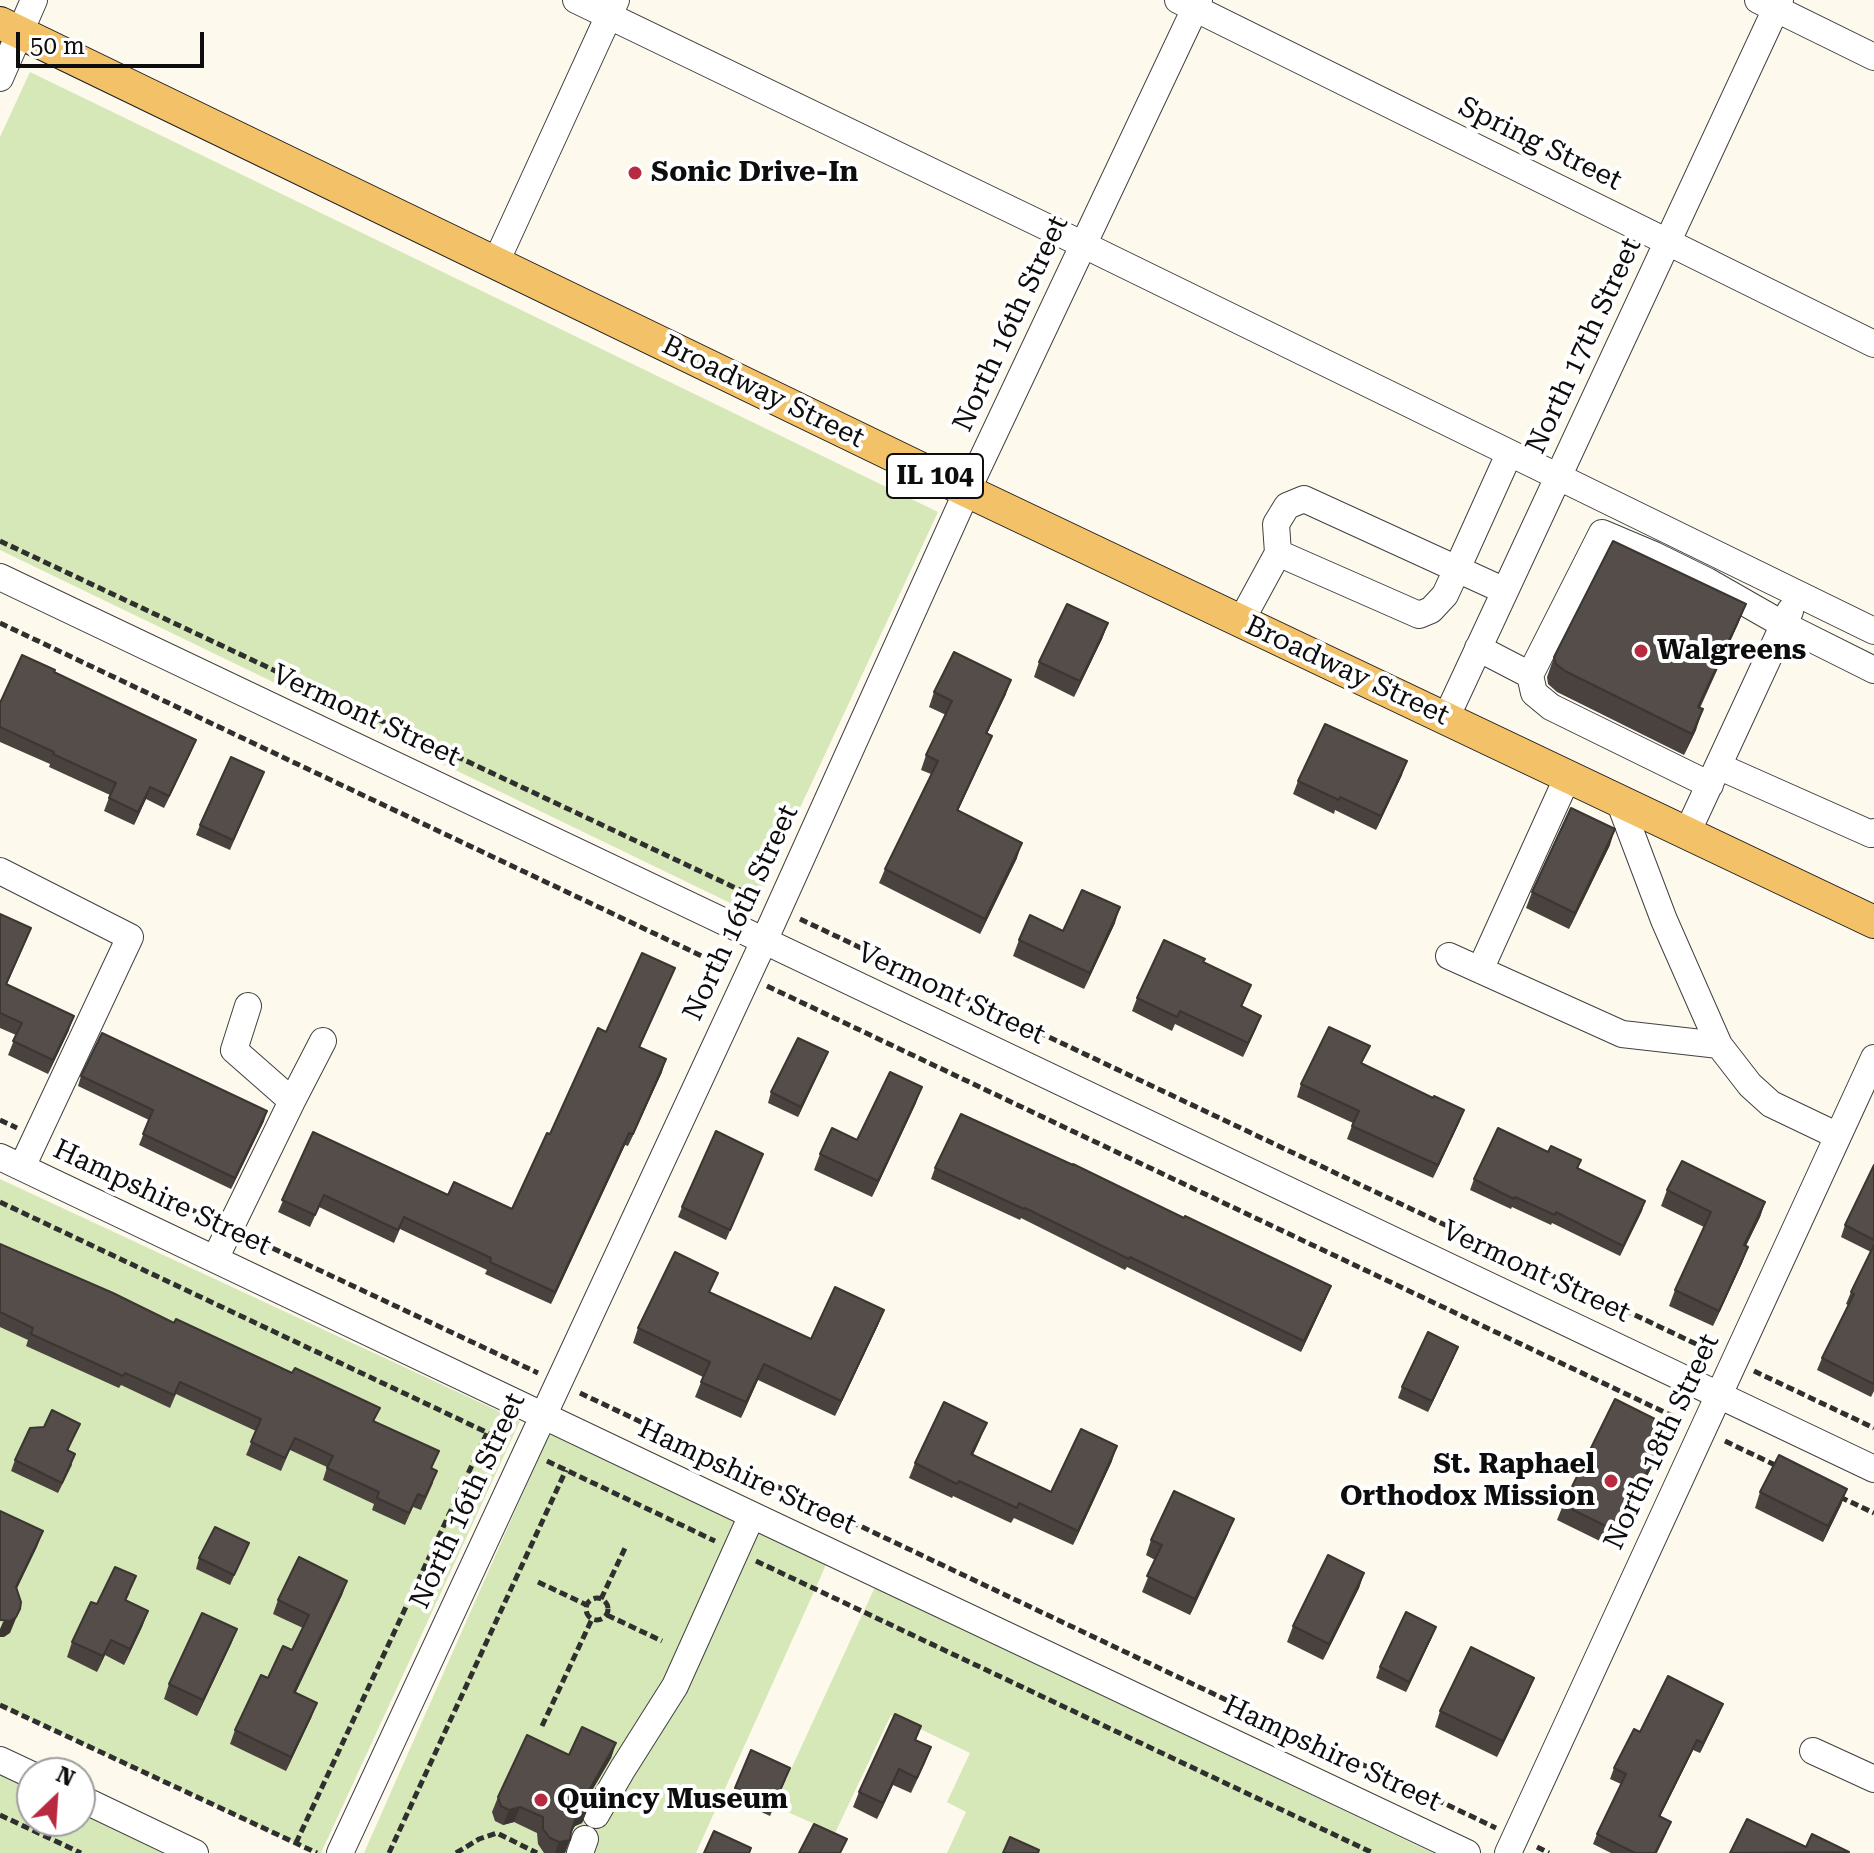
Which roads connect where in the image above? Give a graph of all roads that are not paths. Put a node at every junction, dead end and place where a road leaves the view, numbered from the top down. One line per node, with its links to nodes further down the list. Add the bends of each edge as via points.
1 (34, 0): 6 (street)
2 (576, 0): 5 (street)
3 (1191, 3): 9 (street, Spring Street); 10 (street, North 16th Street)
4 (1771, 3): 7 (street); 9 (street, North 17th Street)
5 (612, 8): 10 (street); 11 (street)
6 (10, 28): 8 (street); 11 (main road, Broadway Street / IL 104)
7 (1874, 57)
8 (0, 78)
9 (1667, 243): 12 (street, Spring Street); 14 (street, North 17th Street)
10 (1084, 245): 13 (street); 15 (street, North 16th Street)
11 (496, 262): 15 (main road, Broadway Street / IL 104)
12 (1874, 344)
13 (1509, 454): 14 (street); 19 (street)
14 (1558, 478): 16 (street); 21 (street, North 17th Street)
15 (967, 491): 23 (main road, Broadway Street / IL 104); 37 (street, North 16th Street)
16 (1616, 506): 17 (street); 22 (street)
17 (1602, 533): 24 (street, via 1707,581); 28 (street)
18 (1278, 553): 19 (street, via 1419,615 1445,595); 19 (street, via 1276,524 1287,506 1304,499); 23 (street)
19 (1457, 569): 21 (street)
20 (0, 577): 37 (street, Vermont Street)
21 (1505, 591): 26 (street, North 17th Street)
22 (1798, 594): 24 (street); 25 (street)
23 (1241, 621): 29 (main road, Broadway Street / IL 104)
24 (1784, 625): 27 (street); 30 (street)
25 (1872, 625)
26 (1478, 648): 28 (street); 29 (street, North 17th Street)
27 (1874, 670)
28 (1530, 675): 30 (street, via 1534,693 1551,707)
29 (1446, 718): 31 (main road, Broadway Street / IL 104)
30 (1714, 775): 33 (street); 34 (street)
31 (1568, 776): 32 (main road, Broadway Street / IL 104); 39 (street)
32 (1619, 801): 34 (main road, Broadway Street / IL 104); 42 (street)
33 (1874, 832)
34 (1687, 833): 36 (main road, Broadway Street / IL 104)
35 (0, 871): 46 (street, via 130,937 36,1137)
36 (1874, 922)
37 (764, 941): 48 (street, Vermont Street); 49 (street, North 16th Street)
38 (1449, 956): 39 (street)
39 (1480, 970): 42 (street, via 1622,1034)
40 (248, 1006): 44 (street, via 234,1050)
41 (323, 1041): 44 (street)
42 (1719, 1045): 45 (street, via 1771,1104)
43 (1874, 1058): 45 (street, North 18th Street)
44 (292, 1101): 47 (street)
45 (1838, 1136): 48 (street, North 18th Street)
46 (11, 1162): 47 (street, Hampshire Street)
47 (215, 1259): 49 (street, Hampshire Street)
48 (1720, 1395): 50 (street, Vermont Street); 56 (street, North 18th Street)
49 (543, 1415): 51 (street, Hampshire Street); 58 (street, North 16th Street)
50 (1874, 1469)
51 (752, 1515): 55 (street, via 675,1686); 59 (street, Hampshire Street)
52 (1813, 1751): 53 (street)
53 (1874, 1779)
54 (96, 1806): 57 (street)
55 (596, 1815)
56 (1512, 1845)
57 (195, 1853)
58 (340, 1853)
59 (1467, 1853)

